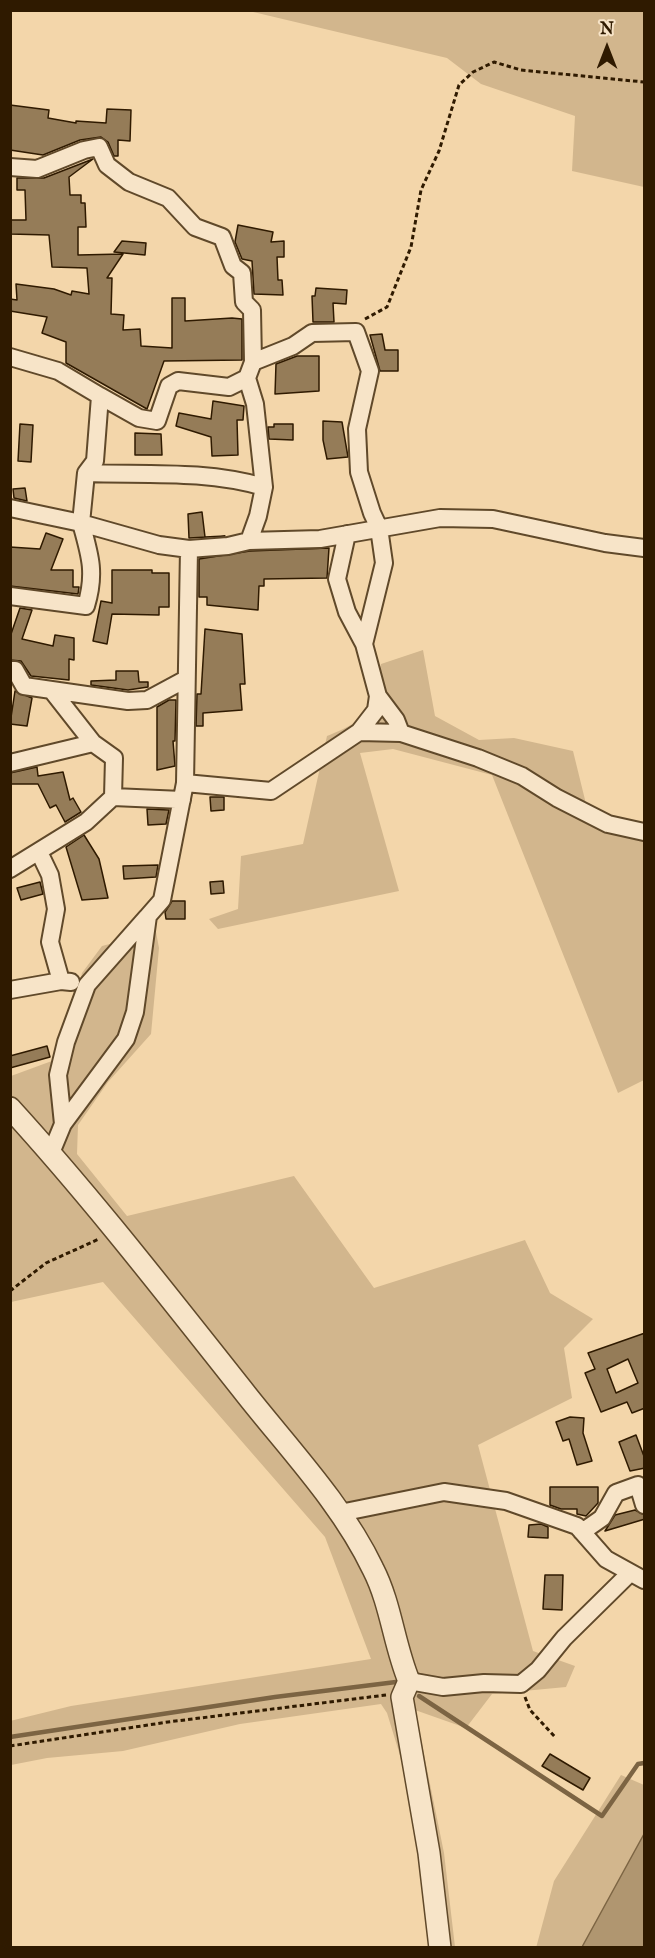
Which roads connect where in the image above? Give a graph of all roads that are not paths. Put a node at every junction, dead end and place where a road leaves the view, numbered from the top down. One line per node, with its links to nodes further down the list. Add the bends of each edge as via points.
1 (10, 168): 3 (street, via 37,169 99,147 107,165 129,182 168,198 195,227 222,237 233,266 242,273 244,302 252,310)
2 (10, 357): 5 (street, via 58,371)
3 (252, 362): 4 (street); 10 (street, via 293,346 312,333 356,332 370,371 357,429 360,472)
4 (247, 378): 5 (street, via 229,387 178,381 169,386 157,421 139,418); 7 (street, via 255,404)
5 (100, 396): 6 (street, via 95,461)
6 (86, 473): 7 (street, via 193,475 236,479); 9 (street)
7 (264, 487): 12 (street)
8 (10, 508): 9 (street)
9 (81, 523): 14 (street, via 138,540); 15 (street, via 93,563 92,589 86,606)
10 (379, 528): 11 (street); 13 (street, via 440,518 493,519); 16 (street, via 384,562)
11 (347, 534): 12 (street, via 320,539); 16 (street, via 337,579 347,612)
12 (249, 541): 14 (street)
13 (645, 548)
14 (189, 549): 18 (street)
15 (10, 596)
16 (364, 644): 20 (street)
17 (10, 670): 19 (street, via 15,670 24,686)
18 (186, 679): 19 (street, via 147,700); 25 (street)
19 (53, 692): 23 (street)
20 (378, 696): 21 (street, via 376,710); 22 (street)
21 (359, 732): 22 (street); 25 (street, via 271,791)
22 (401, 734): 28 (street, via 478,758 522,776 608,824)
23 (93, 743): 24 (street); 26 (street, via 114,758)
24 (10, 763)
25 (185, 783): 27 (street)
26 (113, 797): 27 (street); 29 (street, via 86,822)
27 (182, 800): 31 (street, via 162,900)
28 (645, 832)
29 (39, 852): 30 (street); 32 (street, via 50,875 56,909 50,942)
30 (10, 870)
31 (148, 916): 33 (street); 36 (street, via 135,1012 126,1039)
32 (61, 981): 33 (street); 34 (street)
33 (87, 985): 36 (street, via 58,1075)
34 (10, 990)
35 (10, 1108): 37 (street)
36 (63, 1124): 37 (street)
37 (51, 1153): 39 (street)
38 (645, 1504): 40 (street, via 638,1485 616,1493 602,1518)
39 (340, 1513): 40 (street, via 444,1492 506,1501 577,1526); 42 (street, via 373,1569 390,1613)
40 (582, 1532): 41 (street, via 606,1559)
41 (637, 1577): 42 (street, via 564,1638 538,1670 520,1684)
42 (406, 1689): 43 (street)
43 (440, 1947)

